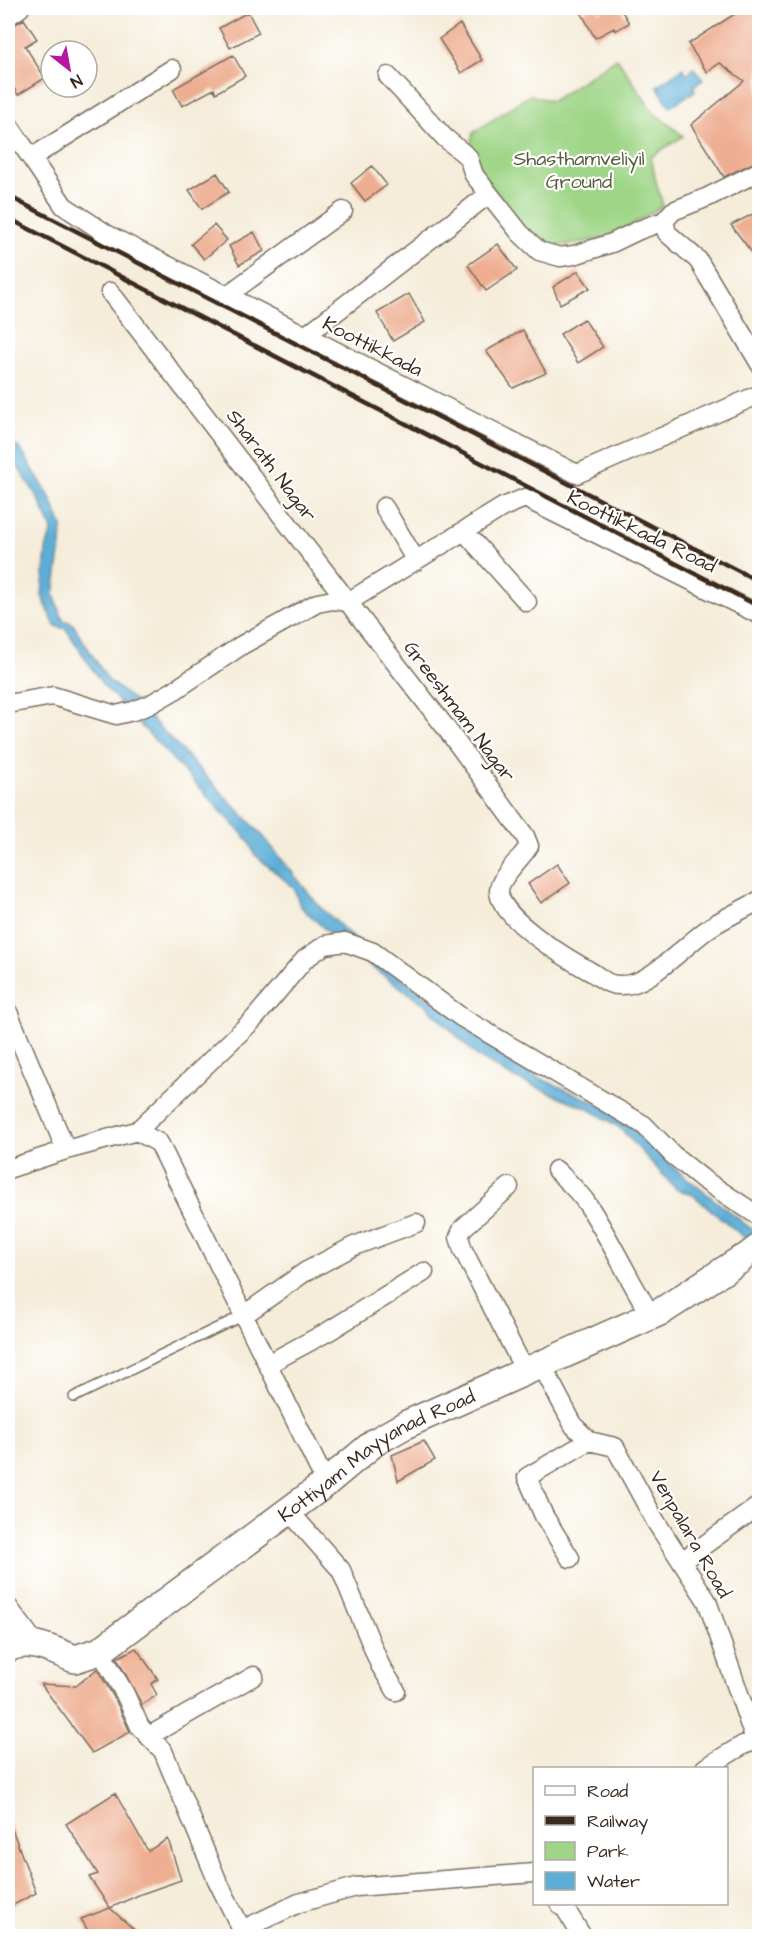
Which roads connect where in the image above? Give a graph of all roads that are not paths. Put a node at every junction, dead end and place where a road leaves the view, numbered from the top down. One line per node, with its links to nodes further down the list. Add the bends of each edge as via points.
1 (20, 8): 2 (street)
2 (8, 16)
3 (172, 69): 6 (street)
4 (388, 76): 8 (street, via 445,138 468,157 474,175)
5 (8, 124): 6 (street, Koottikkada)
6 (31, 158): 12 (street, Koottikkada, via 64,207 108,235)
7 (759, 171): 10 (street, via 673,211)
8 (489, 194): 10 (street, via 538,251 560,257 604,246); 13 (street)
9 (343, 211): 12 (street)
10 (664, 221): 14 (street, via 668,233 698,260)
11 (110, 292): 19 (street, Sharath Nagar)
12 (226, 296): 13 (street, Koottikkada)
13 (305, 336): 15 (street, Koottikkada, via 577,474)
14 (758, 359)
15 (759, 394)
16 (384, 507): 18 (street)
17 (464, 531): 18 (street); 20 (street); 21 (street, Koottikkada Road, via 525,498)
18 (416, 561): 19 (street)
19 (348, 602): 22 (street, via 317,603 134,711 116,715 53,696); 23 (street, Greeshmam Nagar, via 525,836 529,846 504,878 499,894 508,911 555,951 612,984 627,985 644,980 711,927)
20 (527, 602)
21 (759, 615)
22 (8, 704)
23 (759, 900)
24 (8, 1012): 26 (street)
25 (137, 1131): 26 (street); 30 (street, via 254,1019 305,959 325,945 345,942 373,952 461,1017 644,1125 672,1155); 34 (street, via 159,1143)
26 (66, 1150): 27 (street)
27 (8, 1169)
28 (556, 1170): 35 (street, via 588,1204)
29 (509, 1187): 37 (street, via 463,1228 459,1237)
30 (759, 1217)
31 (416, 1223): 34 (street, via 354,1246 305,1272)
32 (750, 1252): 35 (main road, Kottiyam Mayyanad Road)
33 (424, 1272): 36 (street)
34 (244, 1315): 36 (street); 38 (lane)
35 (651, 1315): 37 (main road, Kottiyam Mayyanad Road)
36 (268, 1364): 40 (street)
37 (533, 1368): 39 (street, via 573,1426); 40 (main road, Kottiyam Mayyanad Road, via 407,1424 375,1442)
38 (74, 1397)
39 (589, 1441): 43 (street, via 527,1477 544,1516); 44 (street, Venpalara Road, via 615,1447)
40 (326, 1483): 42 (main road, Kottiyam Mayyanad Road)
41 (759, 1505): 44 (street)
42 (288, 1510): 48 (main road, Kottiyam Mayyanad Road); 50 (street, via 341,1570 380,1665)
43 (570, 1558)
44 (682, 1561): 52 (street, Venpalara Road, via 707,1601)
45 (8, 1607): 46 (street)
46 (35, 1643): 47 (main road); 48 (main road, Kottiyam Mayyanad Road, via 75,1659)
47 (8, 1648)
48 (100, 1650): 51 (street, via 140,1727)
49 (254, 1676): 51 (street)
50 (396, 1692)
51 (149, 1736): 56 (street, via 163,1751 217,1880)
52 (757, 1739): 53 (street)
53 (707, 1767)
54 (533, 1875): 56 (street, via 356,1887 299,1903)
55 (561, 1905): 57 (street)
56 (244, 1933)
57 (582, 1936)

